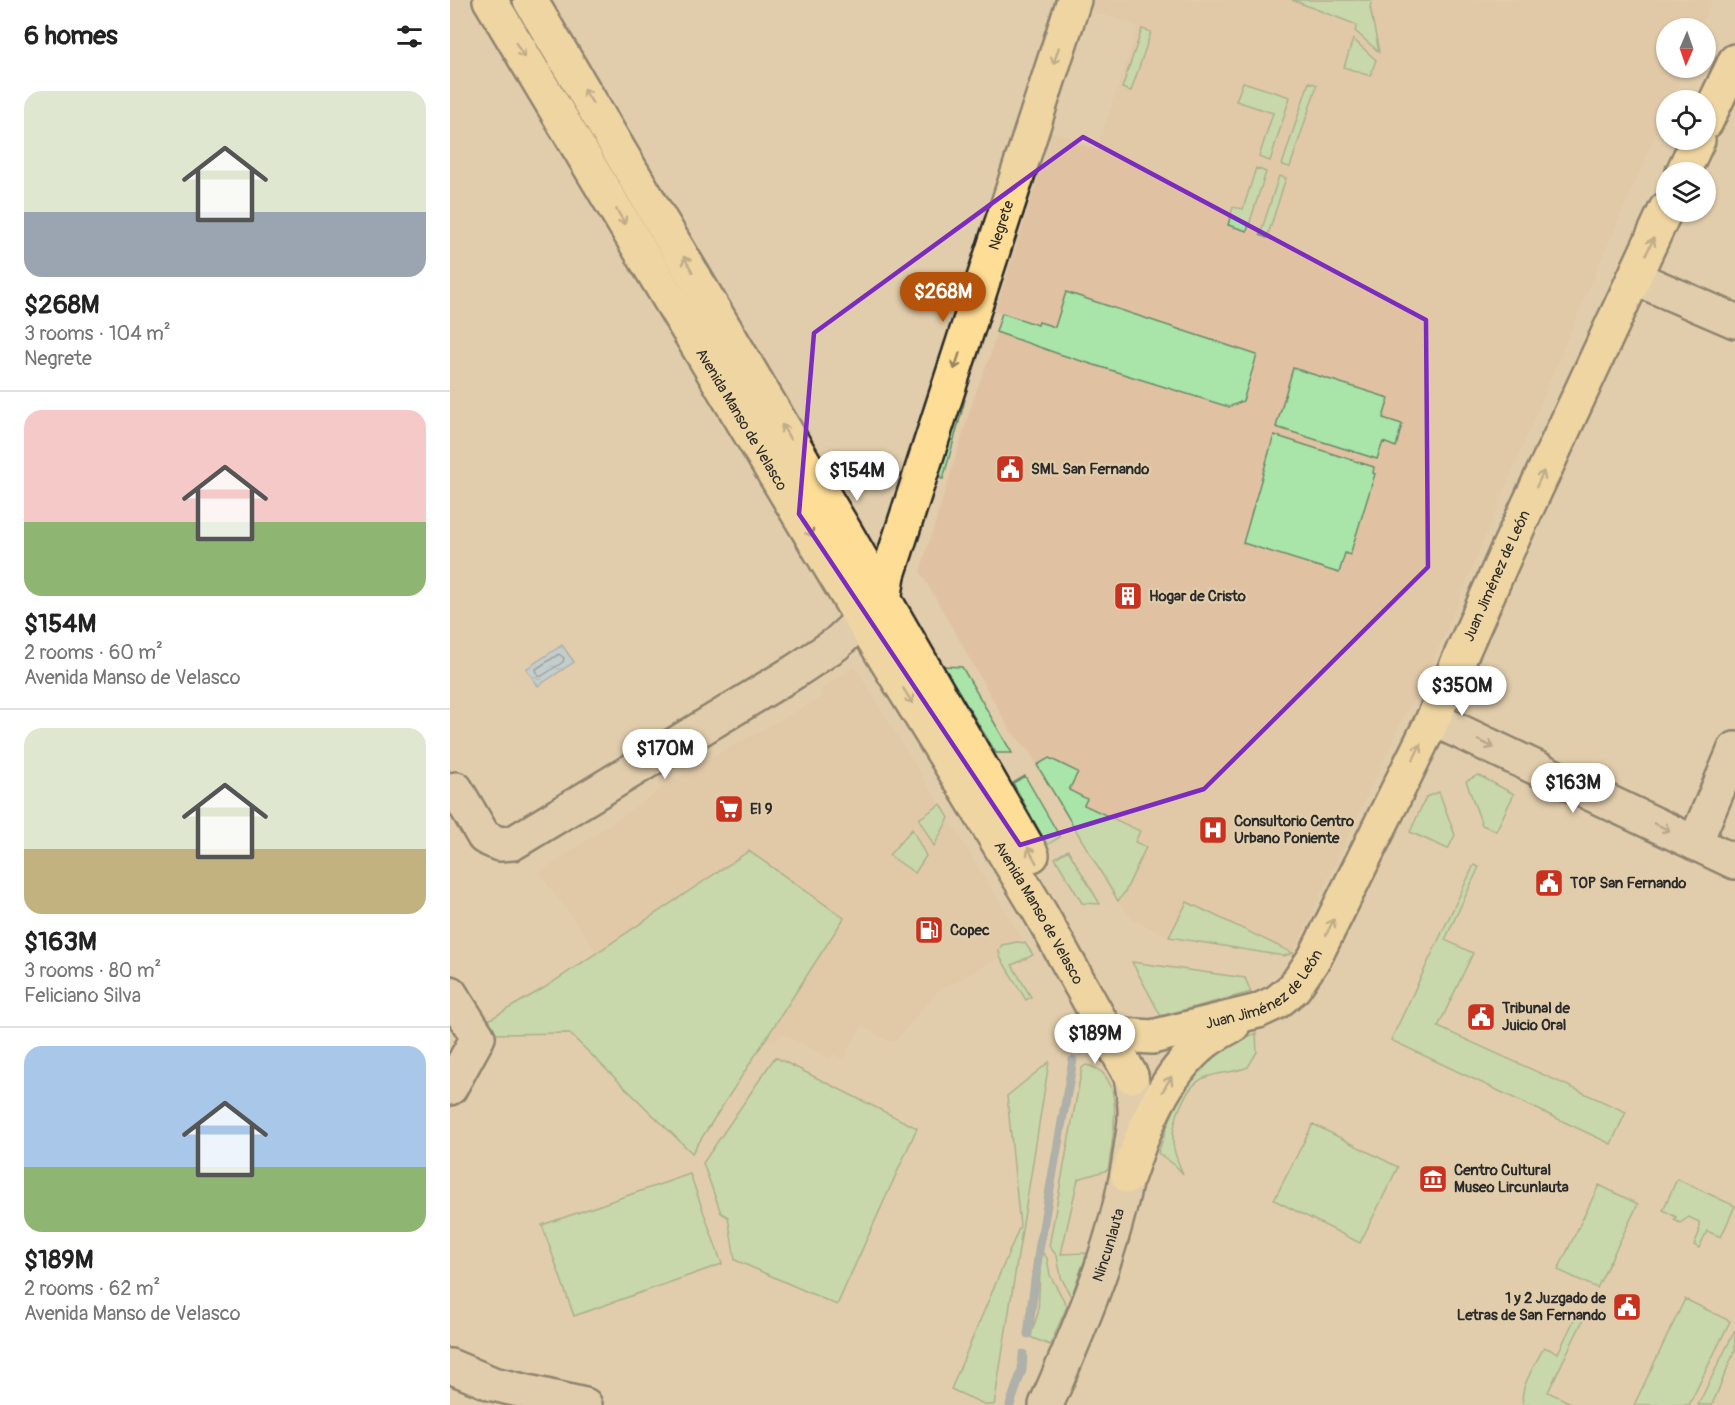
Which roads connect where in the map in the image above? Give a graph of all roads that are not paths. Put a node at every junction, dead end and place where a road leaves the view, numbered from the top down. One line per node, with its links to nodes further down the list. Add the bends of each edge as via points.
1 (490, 0): 11 (main road, Avenida Manso de Velasco, one-way to 11)
2 (530, 0): 10 (main road, Avenida Manso de Velasco, one-way to 2)
3 (1074, 0): 9 (main road, Negrete, one-way to 9)
4 (1734, 64): 5 (main road)
5 (1716, 101)
6 (1660, 222): 7 (main road, Juan Jiménez de León, one-way to 6)
7 (1635, 278): 8 (street); 13 (main road, Juan Jiménez de León, one-way to 7)
8 (1735, 321)
9 (896, 551): 10 (main road, via 876,556); 11 (main road, Negrete)
10 (858, 554): 11 (main road, Avenida Manso de Velasco)
11 (873, 609): 12 (main road, Negrete, via 881,618); 15 (street, via 836,644 794,672 513,843 499,844 484,837); 20 (main road, Avenida Manso de Velasco, one-way to 11, via 1030,851)
12 (884, 655): 20 (main road, Avenida Manso de Velasco, one-way to 20)
13 (1433, 719): 16 (street, one-way to 16); 19 (main road, Juan Jiménez de León, one-way to 13, via 1294,988 1315,957)
14 (1735, 749): 16 (street)
15 (456, 789)
16 (1695, 843): 17 (street)
17 (1735, 862)
18 (450, 993): 22 (street, via 478,1037)
19 (1258, 1011): 20 (main road, Juan Jiménez de León, via 1152,1037); 23 (main road, one-way to 19, via 1145,1126 1172,1076 1207,1040)
20 (1118, 1035): 21 (main road, Avenida Manso de Velasco)
21 (1131, 1076): 23 (street, Nincunlauta, via 1135,1118)
22 (450, 1088)
23 (1128, 1176): 27 (street, Nincunlauta, via 1084,1316)
24 (450, 1366): 25 (street)
25 (490, 1394): 26 (street)
26 (585, 1405)
27 (1046, 1405)

